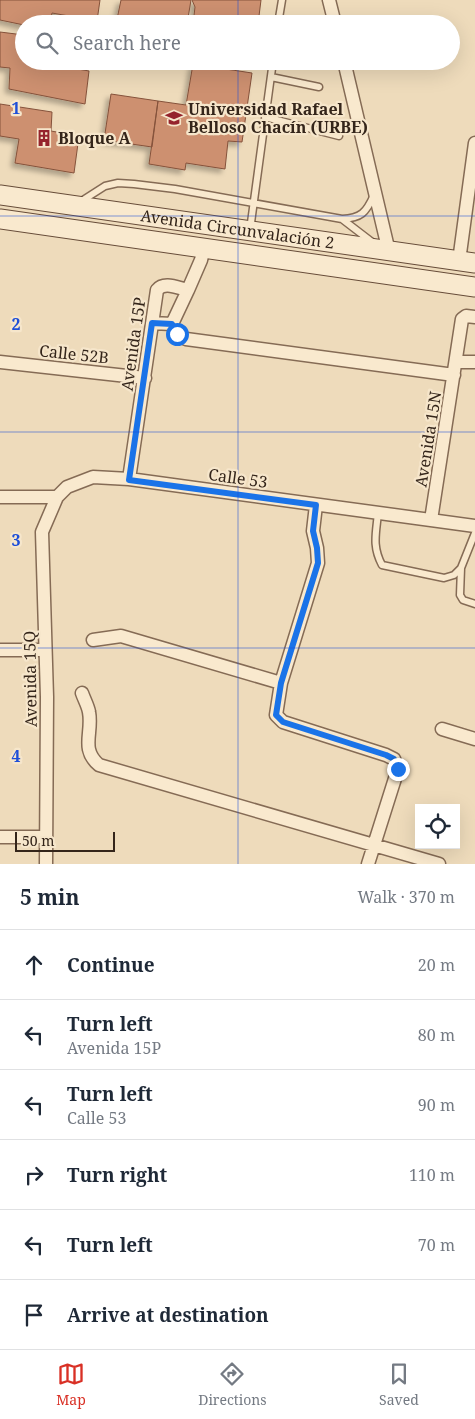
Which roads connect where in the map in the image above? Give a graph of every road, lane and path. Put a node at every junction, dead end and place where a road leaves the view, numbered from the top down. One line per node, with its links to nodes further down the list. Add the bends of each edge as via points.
1 (282, 0): 3 (lane)
2 (329, 0): 4 (street)
3 (280, 15)
4 (333, 15)
5 (272, 70): 7 (lane)
6 (346, 70): 12 (street)
7 (271, 77): 8 (lane); 9 (lane)
8 (319, 87)
9 (265, 117): 10 (lane); 14 (lane)
10 (339, 136)
11 (475, 144): 18 (street)
12 (375, 193): 17 (lane, via 367,209 358,217); 21 (street)
13 (0, 194): 15 (main road, Avenida Circunvalación 2)
14 (253, 204): 15 (lane, via 175,189 118,183 105,186); 17 (lane); 19 (lane)
15 (75, 206): 19 (main road, Avenida Circunvalación 2)
16 (0, 219): 20 (main road, Avenida Circunvalación 2)
17 (342, 220): 21 (lane)
18 (470, 224): 22 (street)
19 (250, 231): 21 (main road, Avenida Circunvalación 2)
20 (204, 248): 23 (main road, Avenida Circunvalación 2); 24 (street)
21 (386, 251): 22 (main road, Avenida Circunvalación 2)
22 (467, 262)
23 (475, 287)
24 (188, 290): 26 (street, Avenida 15P, via 160,286); 27 (street)
25 (475, 317): 29 (street, Avenida 15N, via 462,318)
26 (152, 323): 27 (street); 32 (street, Avenida 15P)
27 (172, 324): 31 (street, via 177,334 186,339)
28 (0, 362): 32 (street, Calle 52B)
29 (456, 362): 30 (street); 31 (street, Avenida 15N)
30 (475, 362)
31 (454, 375): 38 (street, Avenida 15N)
32 (145, 378): 33 (street, Avenida 15P)
33 (129, 480): 34 (street, Calle 53, via 93,478 67,487); 36 (street, Calle 53)
34 (56, 496): 35 (street, Calle 53); 45 (street, Avenida 15Q, via 42,532)
35 (0, 497)
36 (316, 505): 37 (street, Calle 53); 46 (street, via 313,531 318,563)
37 (378, 513): 38 (street, Calle 53); 41 (lane, via 375,542 382,565 444,578)
38 (431, 520): 39 (street, Calle 53)
39 (475, 526)
40 (475, 533): 41 (lane)
41 (461, 568): 42 (lane, via 460,595 463,600)
42 (475, 604)
43 (93, 640): 46 (street, via 121,636)
44 (0, 650): 45 (street)
45 (45, 650): 51 (street, Avenida 15Q)
46 (281, 683): 52 (street, via 276,715 283,722 394,759 398,769)
47 (82, 693): 52 (street, via 89,713 88,751 91,759 99,765)
48 (442, 729): 49 (street)
49 (475, 739)
50 (0, 837): 51 (street)
51 (46, 837): 53 (street, Avenida 15Q)
52 (374, 845): 54 (street); 55 (street)
53 (46, 864)
54 (368, 864)
55 (439, 864)

